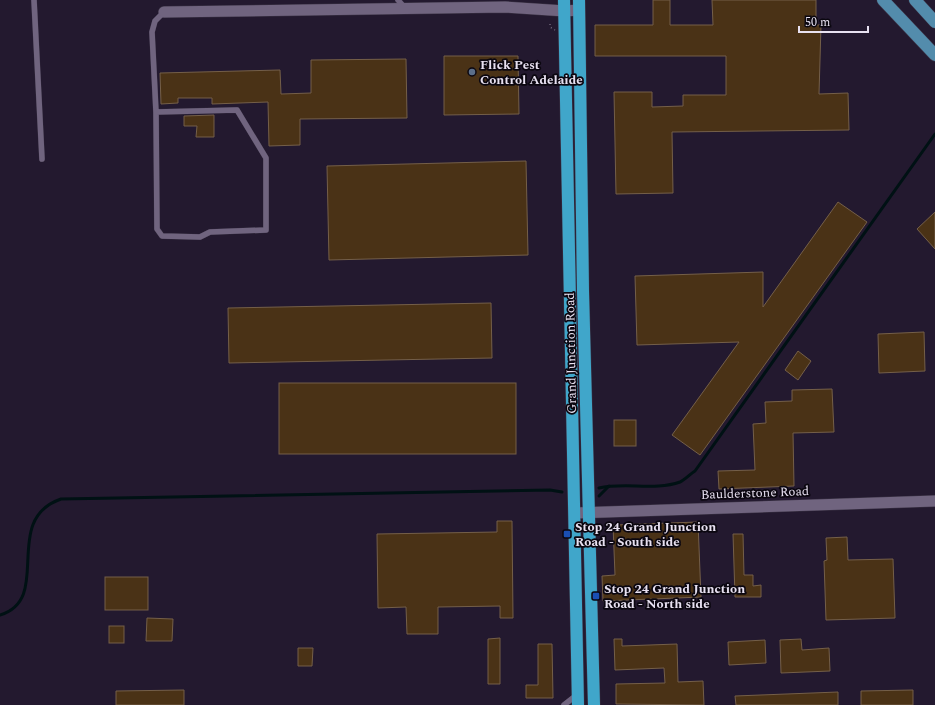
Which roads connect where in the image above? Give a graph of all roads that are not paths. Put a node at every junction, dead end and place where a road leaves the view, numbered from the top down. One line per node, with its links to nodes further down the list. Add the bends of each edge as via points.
1 (34, 0): 13 (lane)
2 (520, 0): 8 (street)
3 (883, 0): 11 (main road)
4 (915, 0): 10 (main road)
5 (402, 4): 8 (street); 9 (street)
6 (579, 5): 7 (street); 14 (highway, Grand Junction Road)
7 (564, 6): 8 (street); 14 (highway, Grand Junction Road)
8 (505, 7)
9 (164, 12): 12 (lane, via 154,21 152,32)
10 (935, 22)
11 (935, 55)
12 (156, 112): 12 (lane, via 237,110 266,158 266,230 210,232 200,237 162,236 157,229)
13 (42, 159)
14 (577, 291): 16 (highway, Grand Junction Road); 17 (highway, Grand Junction Road)
15 (935, 501): 16 (street, Baulderstone Road)
16 (589, 512): 17 (street, Baulderstone Road); 20 (highway, Grand Junction Road)
17 (575, 513): 18 (highway, Grand Junction Road)
18 (578, 699): 19 (lane)
19 (564, 705)
20 (594, 705)

